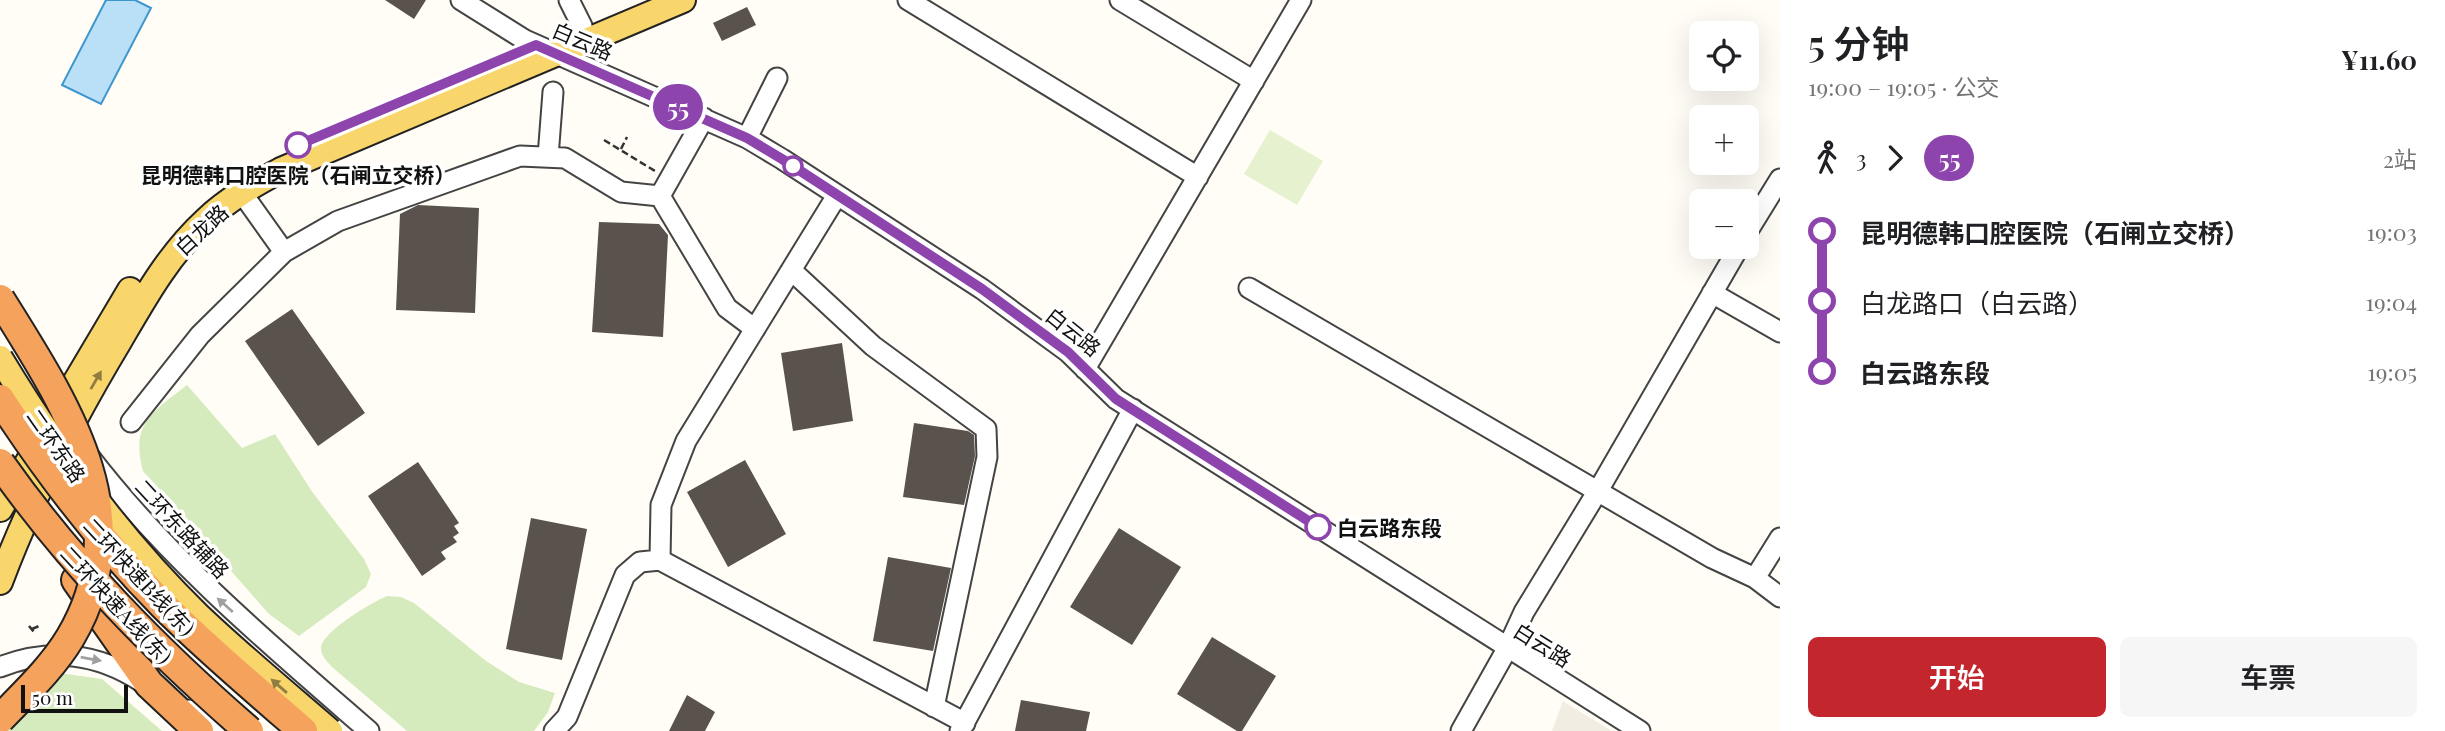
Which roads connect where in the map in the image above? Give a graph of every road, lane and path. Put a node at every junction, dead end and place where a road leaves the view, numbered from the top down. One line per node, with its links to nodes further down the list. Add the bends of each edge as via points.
1 (461, 0): 9 (street, 白云路)
2 (569, 0): 8 (street)
3 (644, 0): 8 (main road, 白龙路)
4 (683, 0): 9 (main road, 白龙路)
5 (908, 0): 19 (street)
6 (1121, 0): 11 (street)
7 (1301, 0): 11 (street)
8 (582, 26): 9 (main road, 白龙路)
9 (546, 50): 13 (street, 白云路); 22 (main road, 白龙路, via 281,170); 38 (main road, 白龙路, via 274,155 197,206 154,254)
10 (777, 78): 15 (street)
11 (1254, 81): 19 (street)
12 (553, 92): 18 (street)
13 (704, 118): 15 (street, 白云路); 21 (street)
14 (627, 137): 17 (path)
15 (747, 138): 23 (street, 白云路)
16 (604, 140): 17 (path)
17 (621, 149): 21 (path)
18 (548, 157): 21 (street, via 565,158 621,192); 25 (street, via 520,156 476,171 338,221)
19 (1198, 177): 35 (street)
20 (1780, 179): 24 (street)
21 (664, 188): 32 (street, via 727,308)
22 (242, 193): 25 (street); 38 (main road, 白龙路, one-way to 22, via 174,253 207,218)
23 (836, 197): 27 (street); 35 (street, 白云路, via 982,289)
24 (1759, 213)
25 (284, 252): 39 (street, via 200,335)
26 (1732, 259): 29 (street)
27 (791, 270): 32 (street); 54 (street, via 873,346 986,429 986,457)
28 (1249, 288): 41 (street)
29 (1712, 293): 33 (street); 41 (street)
30 (0, 299): 55 (highway, bridge, via 66,413 86,459 98,500 99,542 97,570 69,639)
31 (0, 325): 38 (street, 二环东路辅路)
32 (755, 329): 45 (street, via 686,441 661,505)
33 (1780, 332)
34 (0, 358): 61 (main road, 二环东路, one-way to 34, bridge, via 198,614 140,553 68,462)
35 (1085, 369): 37 (street, 白云路)
36 (0, 397): 60 (highway, 二环快速B线(东), bridge, via 59,484 135,575 204,645)
37 (1133, 409): 51 (street, 白云路); 56 (street)
38 (62, 420): 40 (main road, 白龙路); 42 (main road, 白龙路); 62 (street, 二环东路辅路, one-way to 38, via 185,567 132,510)
39 (131, 422)
40 (5, 470): 42 (street); 43 (main road, 白龙路); 59 (highway, 二环快速A线(东), bridge, via 117,609)
41 (1599, 489): 46 (street); 51 (street, via 1524,612)
42 (31, 506): 47 (main road, 白龙路); 53 (highway, via 100,617); 59 (street, via 130,621)
43 (0, 509)
44 (1780, 538): 46 (street)
45 (660, 560): 54 (street); 63 (street, via 640,562 625,575 567,717)
46 (1755, 579): 48 (street)
47 (0, 582)
48 (1780, 597)
49 (39, 626): 50 (path)
50 (32, 629)
51 (1507, 649): 64 (street); 65 (street, 白云路)
52 (0, 667): 53 (street, one-way to 53, via 47,656 86,657 118,666)
53 (156, 691): 57 (highway); 58 (street)
54 (934, 706): 56 (street)
55 (0, 719)
56 (962, 727)
57 (199, 731)
58 (226, 731)
59 (251, 731)
60 (302, 731)
61 (330, 731)
62 (369, 731)
63 (554, 731)
64 (1461, 731)
65 (1640, 731)

